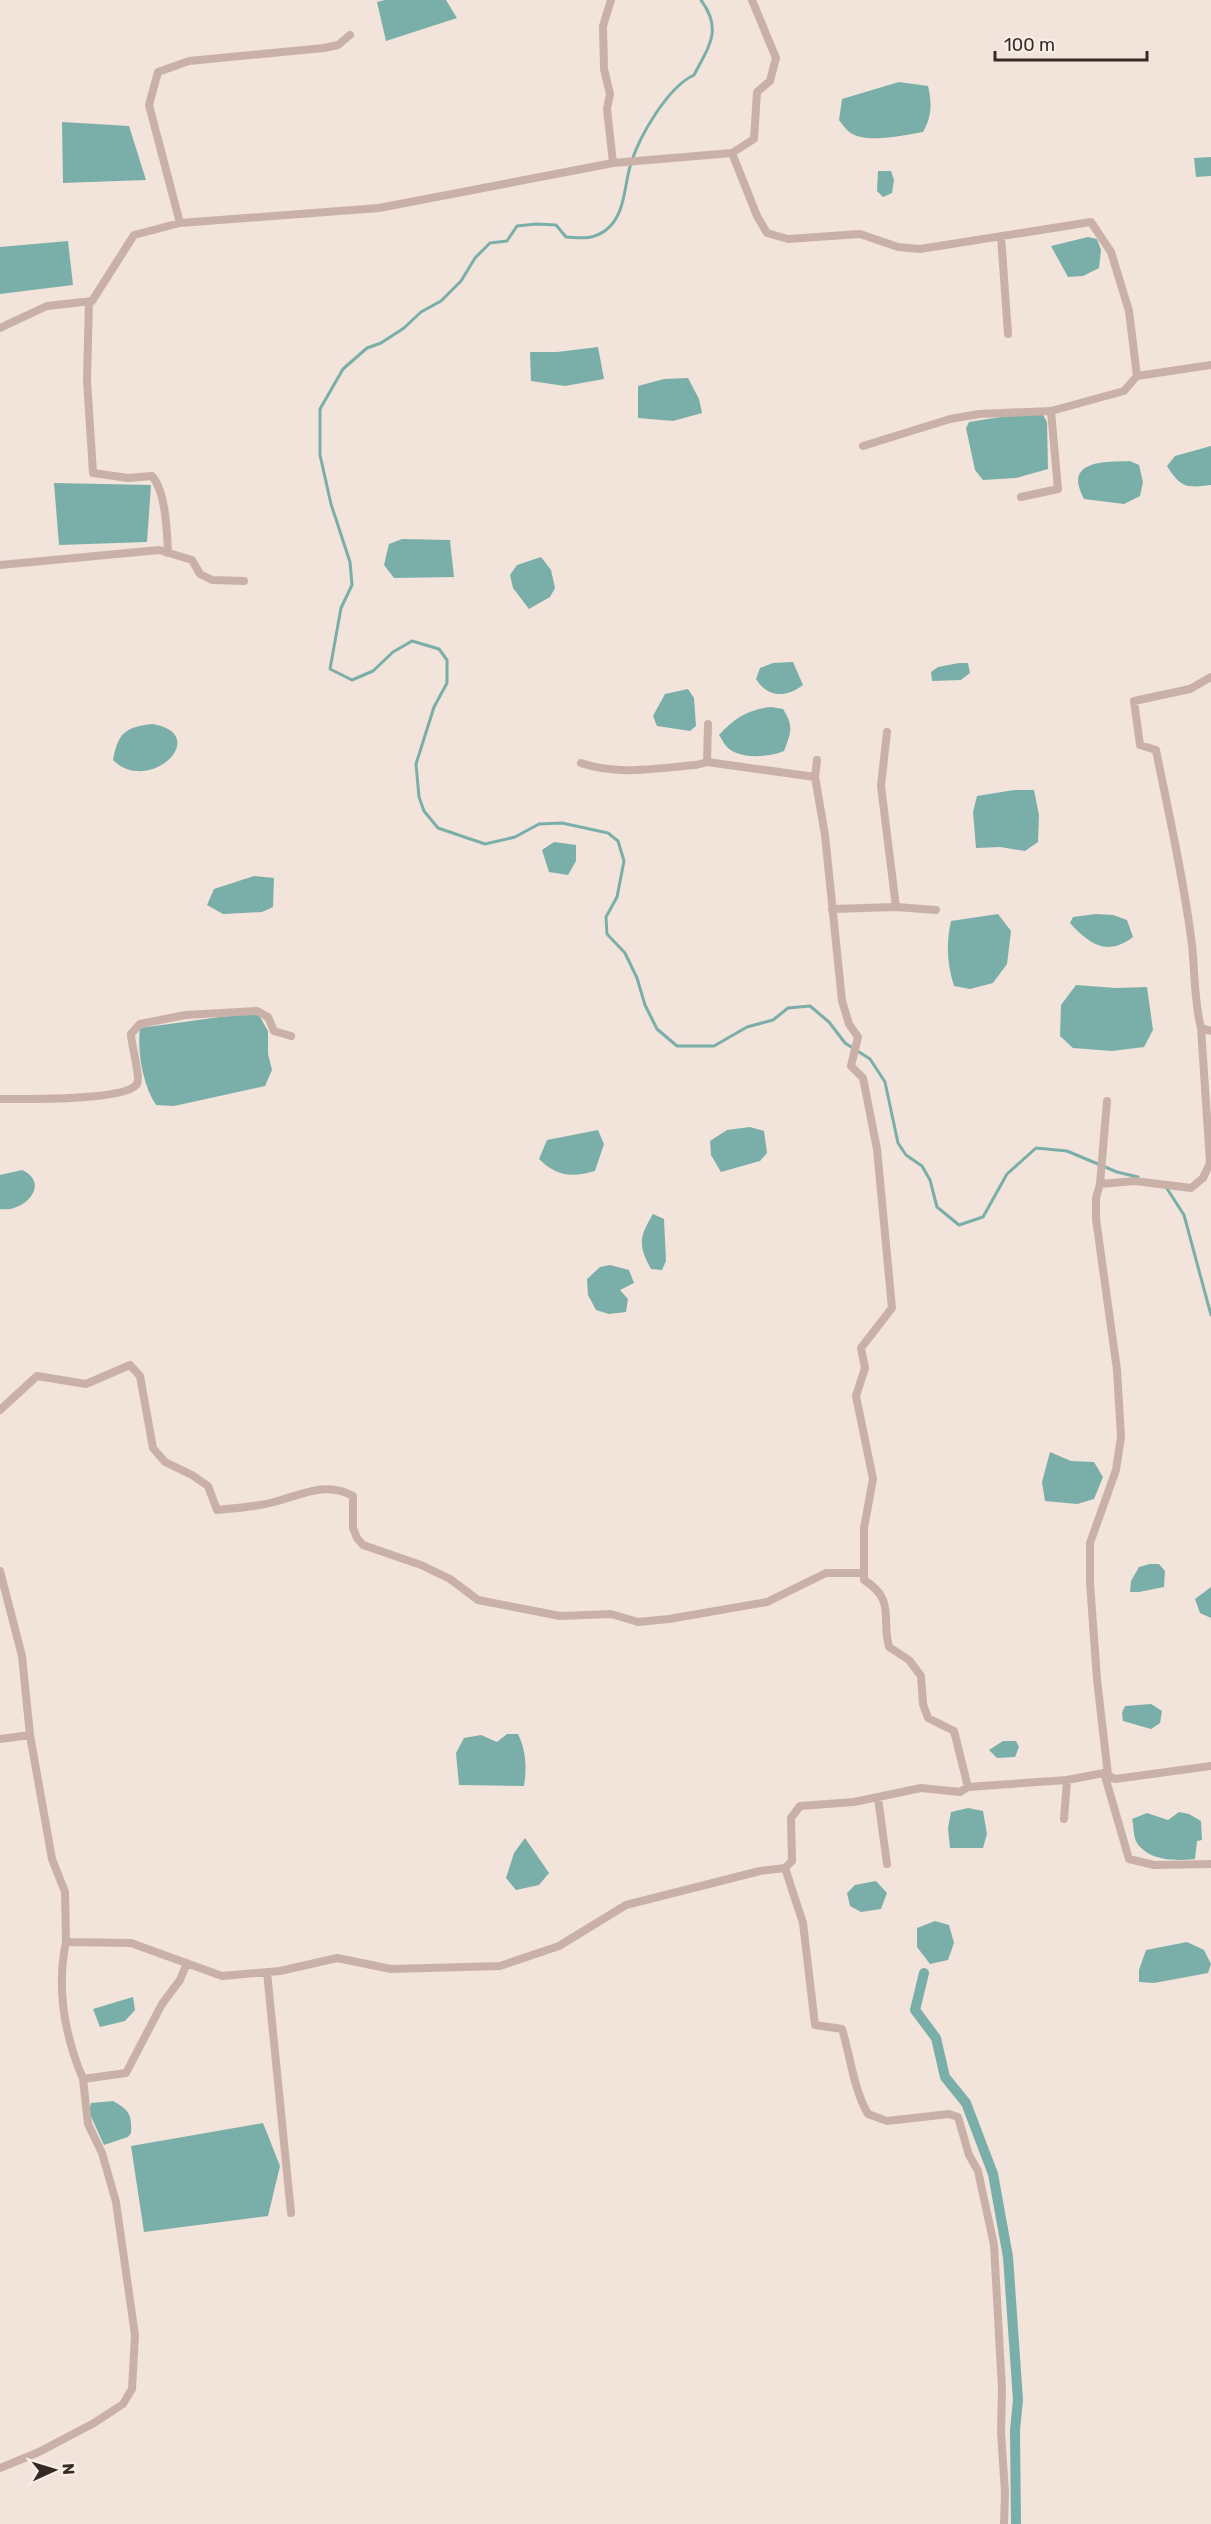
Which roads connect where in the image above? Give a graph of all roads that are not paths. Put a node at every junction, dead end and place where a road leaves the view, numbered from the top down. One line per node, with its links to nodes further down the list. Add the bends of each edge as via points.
1 (611, 0): 5 (street, via 603,26 604,69 610,94 607,109)
2 (752, 0): 4 (street, via 776,58 770,81 757,92 754,139)
3 (350, 35): 6 (street, via 338,45 324,48 189,61 158,72 149,105)
4 (732, 153): 5 (street); 7 (street, via 756,216 767,233 788,239 860,234 898,247 920,249)
5 (615, 163): 6 (street, via 380,208)
6 (180, 223): 8 (street, via 134,235 92,301)
7 (1001, 236): 10 (street); 12 (street, via 1091,222 1111,252 1129,311)
8 (88, 301): 9 (street, via 47,306); 16 (street, via 87,380 93,473 128,478 152,476 158,483)
9 (0, 328)
10 (1008, 334)
11 (1211, 365): 12 (street)
12 (1137, 376): 13 (street, via 1124,391)
13 (1051, 411): 14 (street, via 950,419); 15 (street, via 1058,489)
14 (863, 446)
15 (1021, 497)
16 (168, 553): 17 (street, via 159,550); 18 (street, via 192,560 200,574 212,580)
17 (0, 565)
18 (244, 581)
19 (1211, 677): 29 (street, via 1190,689 1134,701 1140,745 1156,750 1186,912)
20 (708, 724): 24 (street)
21 (887, 732): 26 (street, via 881,786)
22 (817, 760): 25 (street)
23 (581, 762): 24 (street, via 618,772)
24 (707, 762): 25 (street)
25 (815, 777): 27 (street)
26 (896, 907): 27 (street); 28 (street)
27 (832, 909): 37 (street, via 842,1001 858,1037 851,1066 863,1078 877,1149 892,1308 861,1348 865,1368 856,1396 873,1479 864,1528)
28 (936, 910)
29 (1202, 1028): 30 (street); 34 (street, via 1210,1163 1203,1178 1191,1188 1135,1181)
30 (1211, 1031)
31 (291, 1036): 32 (street, via 274,1031 268,1017 257,1011 150,1021 140,1024 131,1034 138,1078 130,1090 46,1100)
32 (0, 1099)
33 (1107, 1101): 34 (street)
34 (1100, 1184): 41 (street, via 1096,1219 1121,1437 1116,1470 1090,1543)
35 (0, 1410): 37 (street, via 37,1376 86,1384 130,1365 140,1376 153,1448 165,1462 208,1486 217,1510 274,1502 316,1490 342,1491 353,1496 353,1528 363,1545 421,1565 450,1579 478,1600 560,1616 611,1614 638,1622 669,1619 767,1602 826,1573)
36 (0, 1571): 38 (street, via 22,1656)
37 (864, 1573): 43 (street, via 864,1580 878,1589 887,1611 885,1632 889,1647 909,1660 921,1676 928,1718 954,1731)
38 (30, 1735): 39 (street); 49 (street, via 52,1859 65,1892)
39 (0, 1739)
40 (1211, 1766): 41 (street, via 1115,1779)
41 (1106, 1774): 42 (street); 47 (street, via 1129,1858 1154,1865)
42 (1067, 1780): 43 (street); 45 (street)
43 (968, 1787): 44 (street, via 960,1792 903,1790)
44 (878, 1798): 46 (street); 48 (street, via 800,1806 791,1818 792,1861)
45 (1064, 1820)
46 (888, 1864)
47 (1211, 1864)
48 (785, 1868): 51 (street, via 626,1905 558,1946 500,1966 391,1969 337,1958); 55 (street, via 803,1923 815,2025 842,2029 857,2094 868,2114 887,2121 949,2114 958,2117 978,2171 994,2245)
49 (66, 1942): 50 (street, via 131,1943); 52 (street, via 61,1964 63,2006)
50 (187, 1963): 51 (street, via 222,1976); 52 (street, via 126,2073)
51 (267, 1972): 53 (street)
52 (82, 2079): 54 (street, via 88,2124 102,2153 116,2202 135,2335 132,2389 123,2404 94,2423)
53 (291, 2213)
54 (0, 2468)
55 (1004, 2524)

